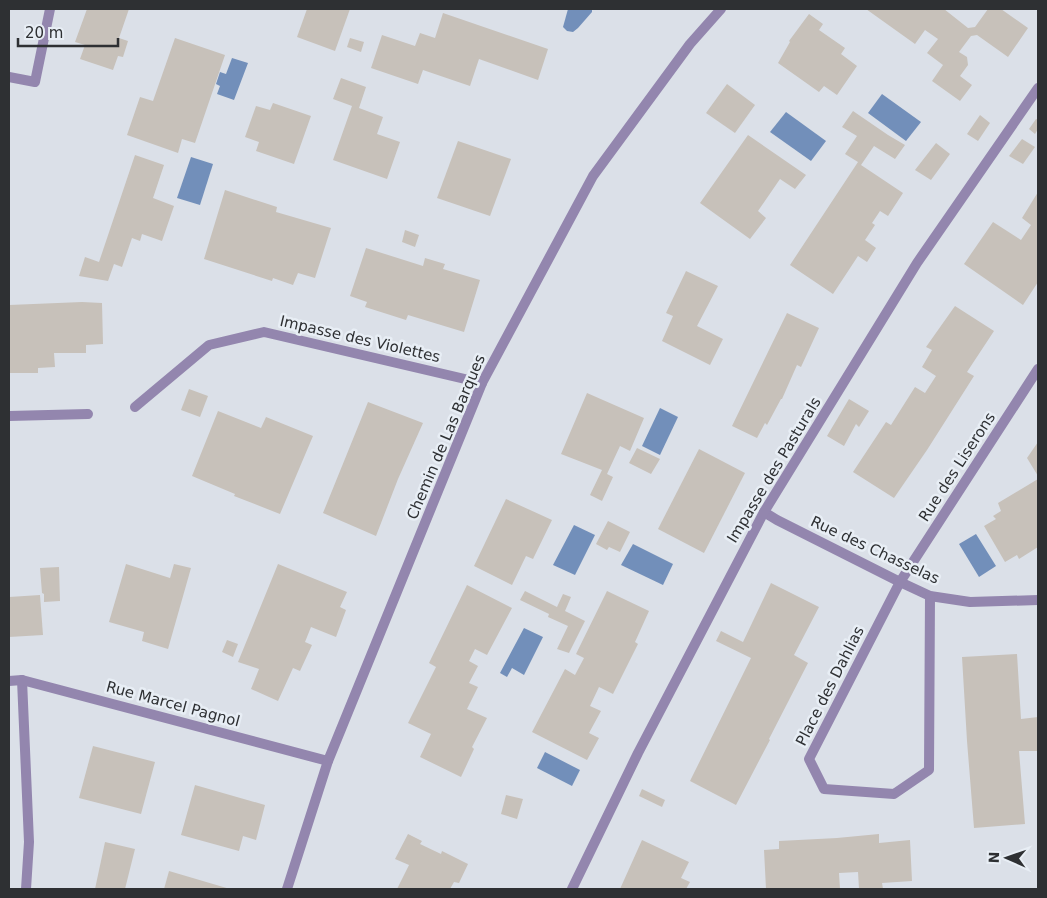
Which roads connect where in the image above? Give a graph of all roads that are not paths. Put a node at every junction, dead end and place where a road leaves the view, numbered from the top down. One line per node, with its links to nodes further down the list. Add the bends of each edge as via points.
1 (50, 9): 3 (street, via 35,82)
2 (721, 9): 6 (street, Chemin de Las Barques, via 690,44 593,176)
3 (9, 77)
4 (1038, 88): 10 (street, Impasse des Pasturals, via 918,263)
5 (1038, 369): 11 (street, Rue des Liserons)
6 (482, 383): 7 (street, Impasse des Violettes, via 264,332 208,345); 16 (street, Chemin de Las Barques)
7 (135, 407)
8 (88, 414): 9 (street)
9 (9, 416)
10 (764, 512): 11 (street, Rue des Chasselas); 19 (street, Impasse des Pasturals, via 638,753)
11 (900, 582): 12 (street, Rue des Chasselas); 12 (street, Place des Dahlias, via 809,759 824,789 894,794 929,770)
12 (930, 596): 13 (street, Rue des Chasselas, via 970,602)
13 (1038, 600)
14 (22, 680): 15 (street, Rue Marcel Pagnol); 16 (street, Rue Marcel Pagnol); 17 (street, via 29,842)
15 (9, 681)
16 (328, 761): 18 (street, Chemin de Las Barques)
17 (26, 889)
18 (287, 889)
19 (572, 889)

